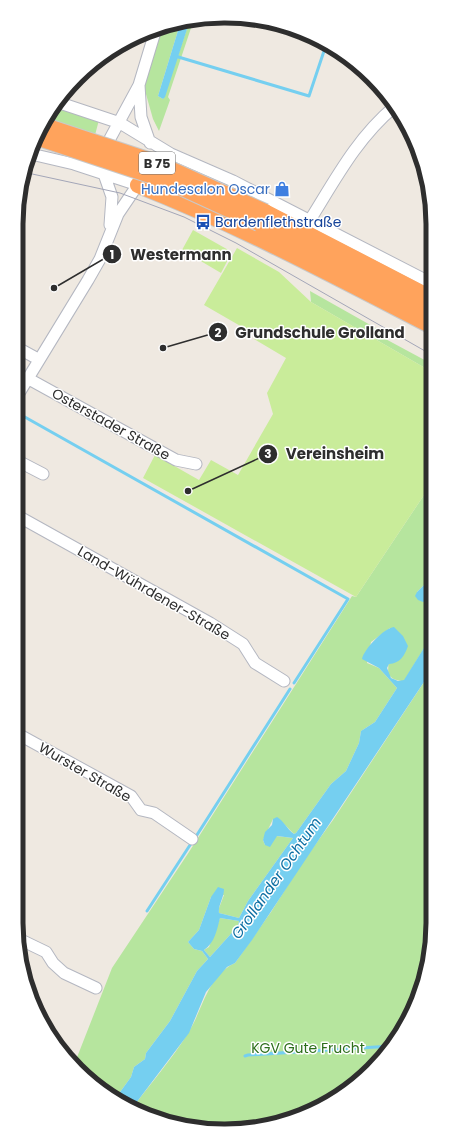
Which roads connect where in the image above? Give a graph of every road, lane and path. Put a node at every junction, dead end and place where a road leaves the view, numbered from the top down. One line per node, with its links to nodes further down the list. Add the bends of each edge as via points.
1 (155, 36): 2 (street)
2 (139, 85): 5 (street); 8 (street, via 141,117)
3 (63, 104): 5 (street)
4 (390, 110): 13 (street, via 359,142)
5 (120, 123): 8 (street); 10 (street, via 106,146)
6 (48, 127): 12 (highway, B 75, bridge, via 154,162)
7 (42, 139): 12 (highway, B 75, bridge, via 150,175)
8 (150, 142): 11 (street, via 149,167); 13 (street)
9 (36, 155): 10 (street)
10 (104, 174): 11 (street); 14 (street, via 112,197)
11 (138, 185): 14 (street, via 125,202); 18 (highway, via 278,247)
12 (262, 217): 16 (highway, B 75); 17 (highway, B 75)
13 (310, 220): 15 (street)
14 (109, 233): 20 (street, via 100,260)
15 (426, 280)
16 (426, 296)
17 (426, 309)
18 (426, 323)
19 (23, 351): 20 (street)
20 (38, 359): 21 (street)
21 (27, 378): 22 (street); 24 (street, Osterstader Straße, via 176,460)
22 (23, 385)
23 (23, 464): 25 (street)
24 (196, 464)
25 (44, 474)
26 (23, 519): 27 (street, Land-Wührdener-Straße, via 210,622 243,644 255,663)
27 (284, 681)
28 (23, 737): 29 (street, Wurster Straße, via 131,796 142,810 154,813)
29 (192, 839)
30 (24, 941): 31 (street, via 46,952 64,973)
31 (96, 988)

